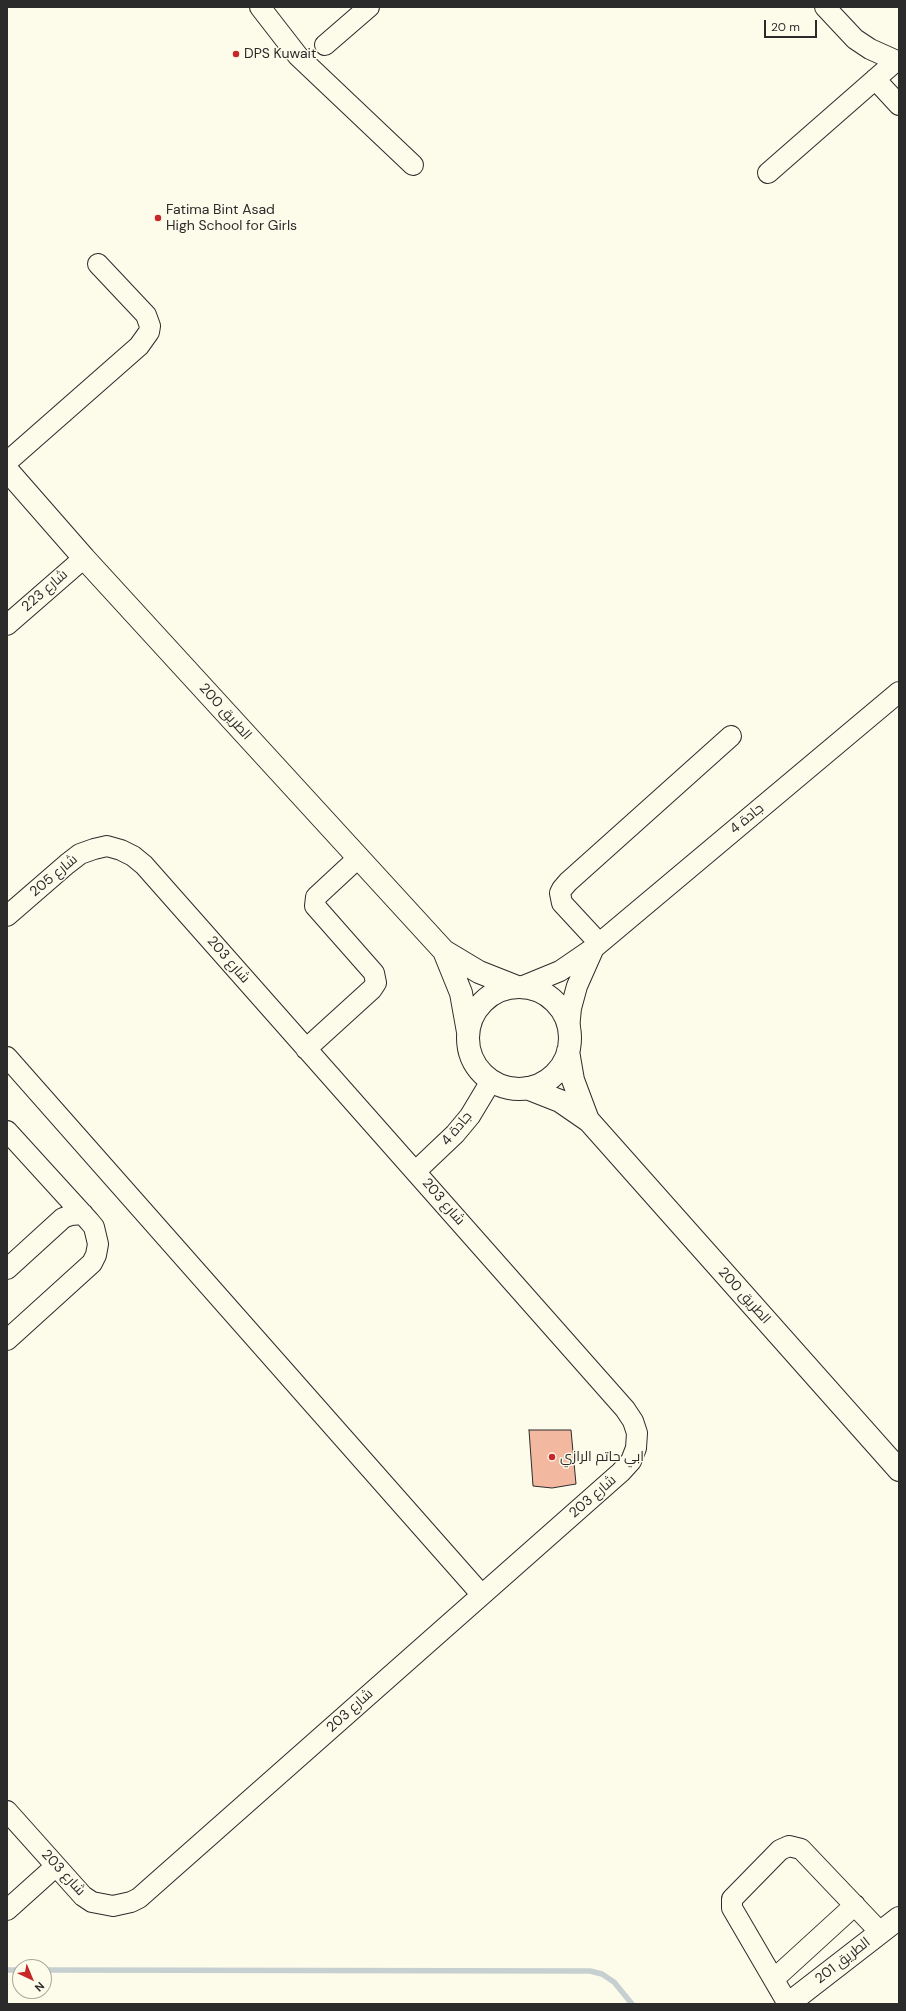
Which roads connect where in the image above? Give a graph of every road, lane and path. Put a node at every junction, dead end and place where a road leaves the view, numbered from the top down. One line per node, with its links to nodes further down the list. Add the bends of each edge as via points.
1 (260, 7): 8 (street, via 298,56)
2 (369, 7): 4 (street)
3 (825, 7): 5 (street, via 855,39 870,49)
4 (325, 45)
5 (898, 61): 6 (street)
6 (875, 80): 7 (street); 9 (street)
7 (899, 105)
8 (413, 165)
9 (768, 173)
10 (98, 264): 11 (street, via 146,315 150,326 149,332 139,346)
11 (7, 462)
12 (7, 470): 13 (main road, الطريق 200)
13 (84, 558): 14 (street, شارع 223); 18 (main road, الطريق 200)
14 (7, 625)
15 (899, 692): 20 (street, جادة 4)
16 (731, 736): 20 (street, via 562,889 562,903)
17 (107, 846): 19 (street, شارع 205, via 80,854); 25 (street, شارع 203, via 133,856 144,865)
18 (358, 858): 21 (main road, الطريق 200); 25 (street, via 316,897 315,906 374,973 376,983)
19 (7, 916)
20 (597, 945): 22 (street, جادة 4, via 560,971); 24 (street, جادة 4, via 576,986 571,1008)
21 (444, 951): 22 (main road, الطريق 200, via 479,972); 23 (main road, الطريق 200, via 461,993)
22 (519, 987): 23 (main road, via 497,992 485,1000 476,1010 470,1023); 24 (main road, via 543,993 553,999 561,1008)
23 (468, 1037): 27 (main road, via 469,1050 474,1062)
24 (569, 1040): 28 (main road, via 558,1071 539,1085); 29 (main road, الطريق 200, via 575,1087)
25 (306, 1049): 31 (street, شارع 203)
26 (7, 1057): 36 (street)
27 (491, 1081): 28 (main road, via 508,1088); 31 (street, جادة 4, via 470,1116)
28 (527, 1088): 29 (main road, الطريق 200, via 560,1101)
29 (589, 1122): 35 (main road, الطريق 200)
30 (7, 1131): 32 (street)
31 (416, 1172): 36 (street, شارع 203, via 625,1409 637,1433 636,1448 631,1461 621,1472)
32 (83, 1214): 33 (street, via 63,1218); 34 (street, via 97,1236 96,1255 92,1263)
33 (7, 1269)
34 (7, 1340)
35 (899, 1470)
36 (482, 1594): 38 (street, شارع 203, via 139,1898 114,1906 92,1902 83,1896)
37 (7, 1811): 38 (street, شارع 203)
38 (56, 1866): 40 (street)
39 (855, 1905): 42 (street); 43 (street); 43 (street, via 801,1849 789,1846 780,1850 732,1899 732,1908)
40 (7, 1910)
41 (899, 1918): 42 (main road, الطريق 201)
42 (880, 1932): 44 (main road, الطريق 201)
43 (774, 1979): 44 (street)
44 (788, 2004)

